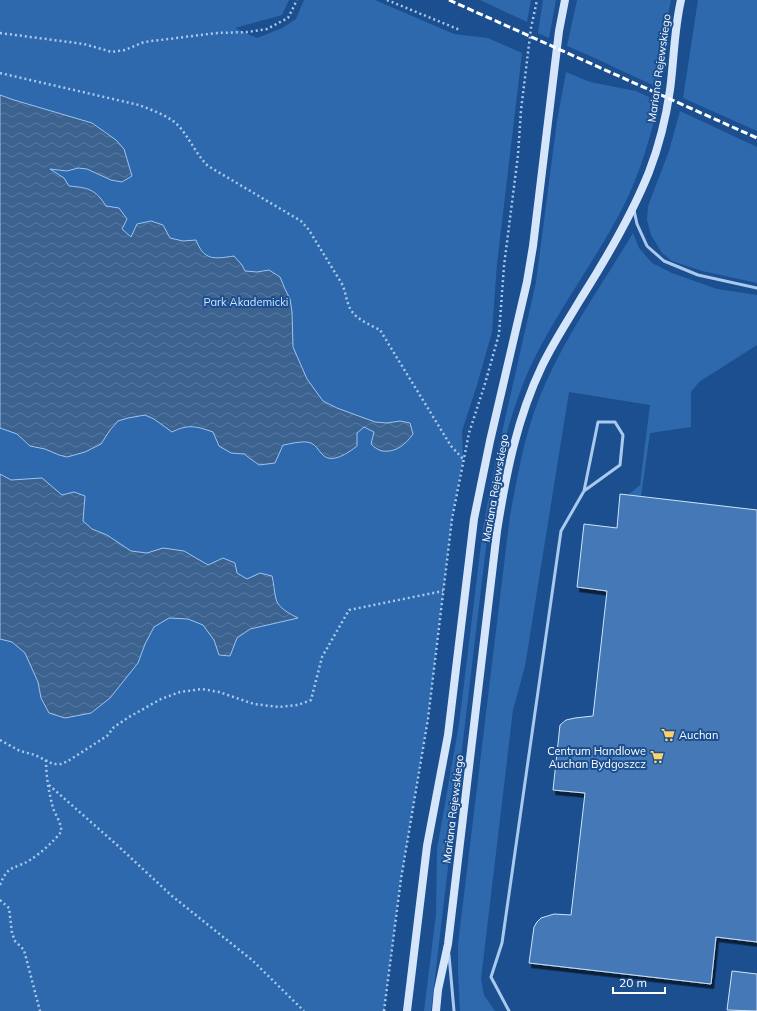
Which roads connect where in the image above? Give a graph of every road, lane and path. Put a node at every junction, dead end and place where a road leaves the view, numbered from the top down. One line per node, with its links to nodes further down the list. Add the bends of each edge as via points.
1 (297, 0): 7 (path, via 288,18 267,29 144,42 112,52 84,44)
2 (387, 0): 6 (path)
3 (537, 0): 11 (path, via 521,110 498,334)
4 (565, 0): 23 (street, Mariana Rejewskiego, via 527,282 474,519 448,735 427,846)
5 (681, 0): 9 (street, Mariana Rejewskiego, via 665,120 649,171)
6 (460, 30)
7 (0, 33)
8 (0, 73): 11 (path, via 139,105 158,113 182,130 200,159 208,166 301,221 346,291 352,311 380,330 451,446)
9 (634, 207): 10 (lane, via 637,224 647,246 664,262 698,275); 19 (street, Mariana Rejewskiego, via 543,365 529,396 514,444 497,531)
10 (757, 288)
11 (463, 459): 13 (path)
12 (584, 491): 12 (lane, via 598,422 615,422 623,435 620,465); 26 (lane, via 561,531 502,943 491,977)
13 (443, 591): 15 (path, via 349,610 322,657 311,700 298,705 280,707 254,704 202,689 180,692 161,699 130,717 114,727 107,736 68,761 53,764); 22 (path, via 428,720 400,879)
14 (0, 740): 15 (path, via 20,751 35,754)
15 (46, 760): 16 (path)
16 (48, 784): 17 (path, via 54,810 62,827 61,832 30,860 6,872); 21 (path, via 172,896 252,960)
17 (0, 885)
18 (0, 900): 20 (path, via 9,908 12,933 24,950)
19 (448, 944): 24 (street, Mariana Rejewskiego); 25 (lane)
20 (40, 1011)
21 (304, 1011)
22 (384, 1011)
23 (407, 1011)
24 (436, 1011)
25 (454, 1011)
26 (509, 1011)

